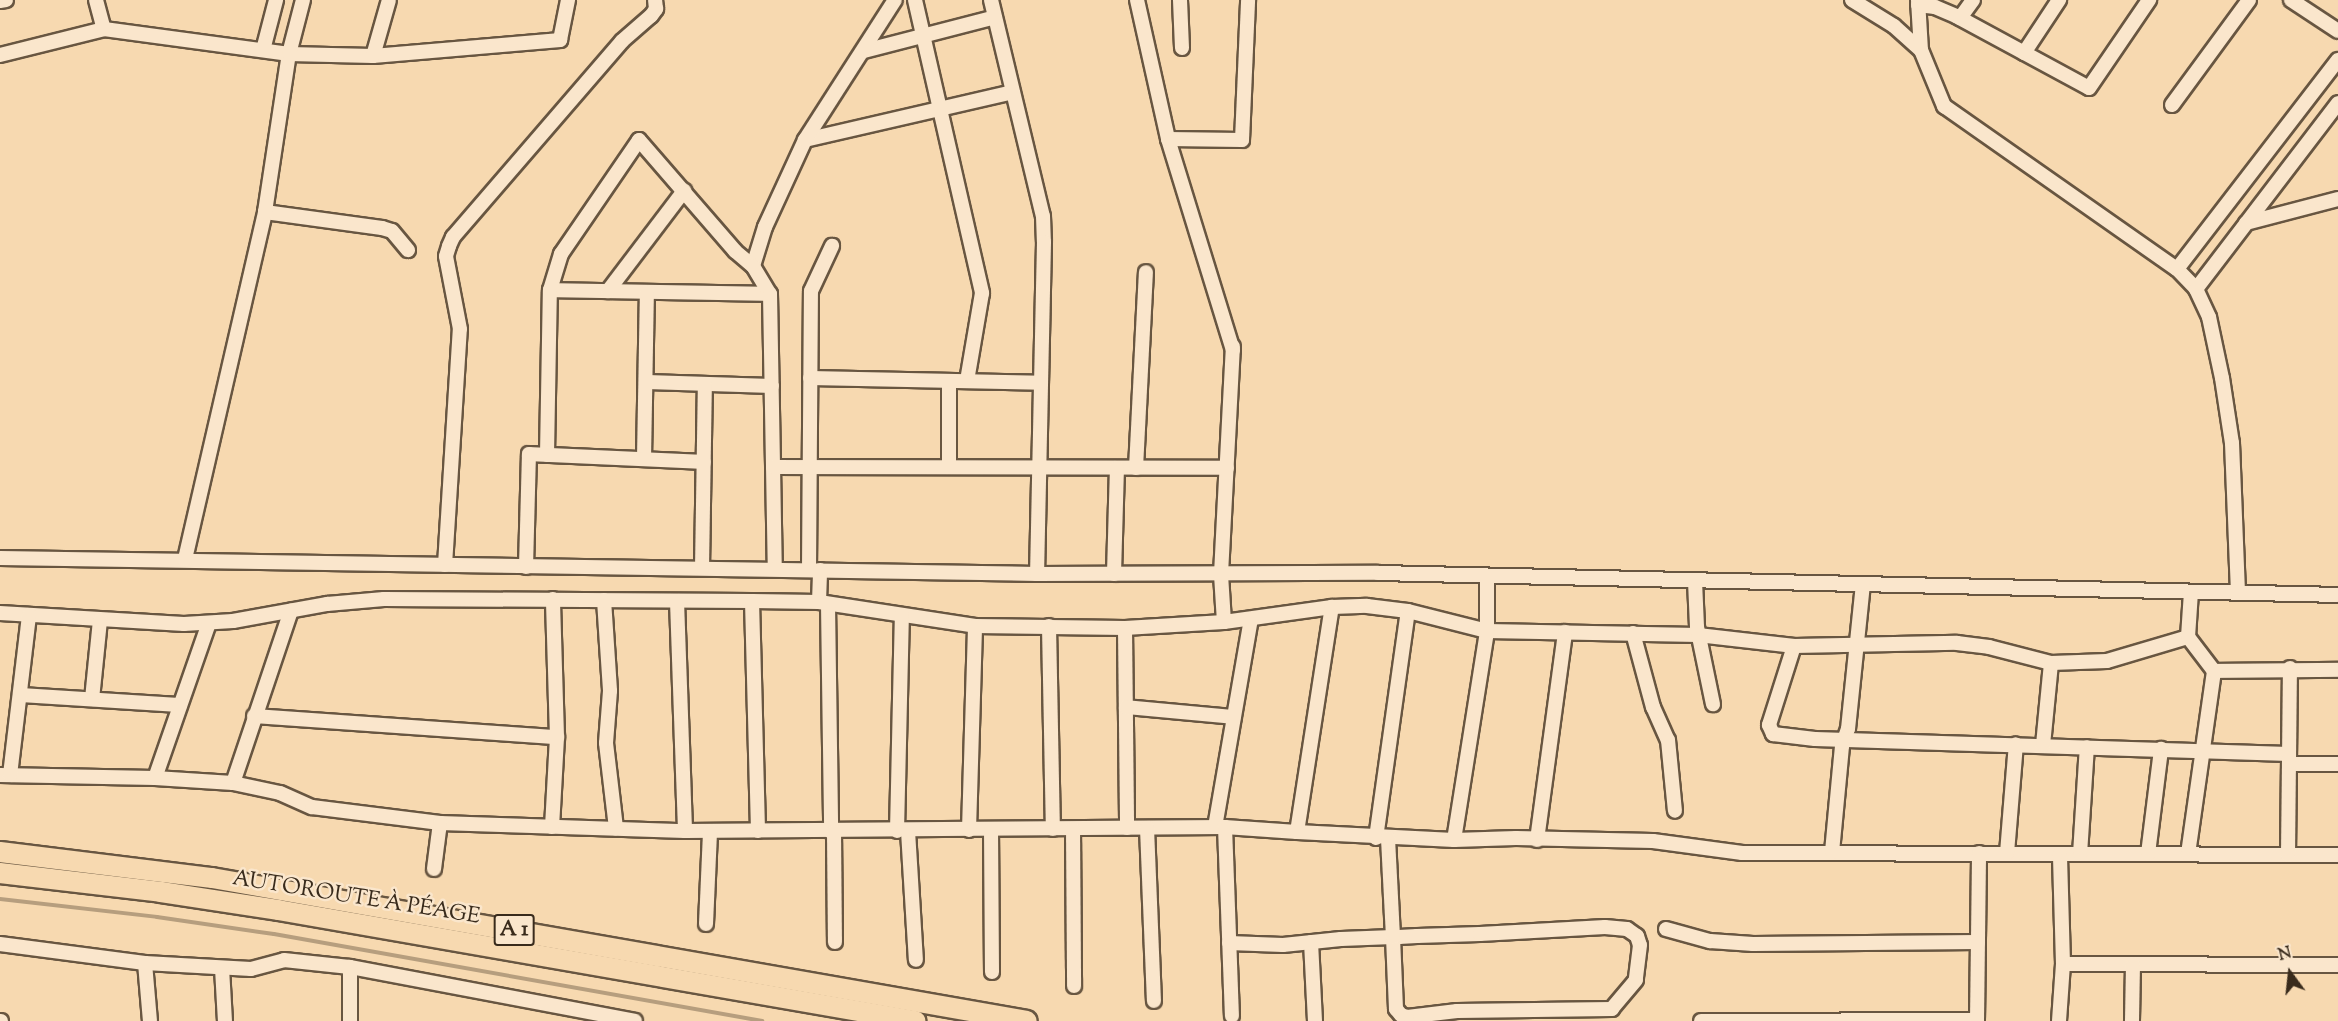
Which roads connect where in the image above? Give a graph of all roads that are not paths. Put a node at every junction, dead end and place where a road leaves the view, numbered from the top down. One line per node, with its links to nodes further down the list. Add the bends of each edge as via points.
1 (6, 0): 20 (street)
2 (96, 0): 24 (street)
3 (276, 0): 28 (street)
4 (303, 0): 32 (street)
5 (389, 0): 34 (street)
6 (568, 0): 34 (street, via 560,40)
7 (656, 0): 75 (street, via 651,16 622,41 449,246 446,256 460,329)
8 (895, 0): 30 (street)
9 (915, 0): 26 (street)
10 (991, 0): 22 (street)
11 (1137, 0): 40 (street)
12 (1180, 0): 27 (street)
13 (1248, 0): 40 (street, via 1242,140)
14 (1852, 0): 29 (street)
15 (1972, 0): 23 (street)
16 (2059, 0): 31 (street)
17 (2149, 0): 31 (street, via 2089,88)
18 (2249, 0): 38 (street)
19 (2291, 0): 25 (street)
20 (0, 2)
21 (1918, 2): 23 (street); 29 (street)
22 (995, 17): 26 (street); 36 (street)
23 (1960, 18): 31 (street)
24 (104, 29): 28 (street); 33 (street)
25 (2338, 31)
26 (923, 36): 30 (street); 39 (street)
27 (1182, 48)
28 (263, 50): 32 (street)
29 (1921, 50): 49 (street, via 1944,106)
30 (864, 51): 41 (street)
31 (2024, 53)
32 (289, 54): 34 (street); 44 (street)
33 (0, 55)
34 (374, 56)
35 (2338, 60): 49 (street)
36 (1013, 93): 39 (street); 60 (street, via 1043,216)
37 (2338, 103): 45 (street)
38 (2172, 105)
39 (940, 109): 41 (street); 58 (street, via 982,293)
40 (1167, 139): 72 (street, via 1233,348)
41 (806, 140): 48 (street, via 765,226)
42 (684, 191): 48 (street, via 735,251); 52 (street, via 639,140 561,254); 53 (street)
43 (2338, 199): 45 (street)
44 (265, 212): 47 (street, via 382,228 392,231); 74 (street)
45 (2246, 223): 51 (street)
46 (832, 246): 56 (street, via 811,291)
47 (408, 250)
48 (753, 266): 55 (street)
49 (2177, 269): 51 (street)
50 (1146, 272): 71 (street)
51 (2196, 289): 87 (street, via 2209,317 2232,443)
52 (550, 290): 53 (street); 63 (street)
53 (608, 291): 54 (street)
54 (647, 292): 55 (street); 59 (street)
55 (770, 294): 62 (street)
56 (810, 378): 57 (street); 67 (street)
57 (949, 381): 58 (street); 68 (street)
58 (967, 381): 60 (street)
59 (647, 382): 61 (street); 64 (street)
60 (1041, 383): 69 (street)
61 (705, 384): 62 (street); 65 (street)
62 (772, 386): 66 (street)
63 (547, 455): 64 (street); 76 (street, via 529,454)
64 (644, 459): 65 (street)
65 (704, 462): 77 (street)
66 (773, 467): 67 (street); 78 (street)
67 (810, 467): 68 (street); 79 (street)
68 (949, 467): 69 (street)
69 (1039, 468): 70 (street); 80 (street)
70 (1117, 468): 71 (street); 81 (street)
71 (1136, 468): 72 (street)
72 (1227, 468): 82 (street)
73 (0, 558): 74 (street)
74 (185, 559): 75 (street)
75 (445, 565): 76 (street)
76 (526, 567): 77 (street)
77 (702, 568): 78 (street)
78 (775, 569): 79 (street)
79 (814, 570): 80 (street); 93 (street)
80 (1037, 574): 81 (street)
81 (1114, 574): 82 (street)
82 (1221, 574): 83 (street); 103 (street)
83 (1487, 577): 84 (street); 107 (street)
84 (1695, 581): 85 (street); 110 (street)
85 (1863, 585): 86 (street); 112 (street)
86 (2191, 592): 87 (street); 111 (street)
87 (2238, 593): 88 (street)
88 (2338, 595)
89 (553, 599): 90 (street); 95 (street, via 384,599); 125 (street)
90 (604, 600): 91 (street); 141 (street, via 610,691 606,743)
91 (677, 601): 92 (street); 148 (street)
92 (752, 601): 93 (street); 150 (street)
93 (823, 603): 99 (street); 152 (street)
94 (1332, 607): 96 (street); 100 (street); 153 (street)
95 (291, 611): 102 (street); 123 (street)
96 (1408, 611): 107 (street); 154 (street)
97 (0, 613): 98 (street)
98 (29, 615): 101 (street); 118 (street)
99 (902, 615): 104 (street); 151 (street)
100 (1251, 619): 103 (street); 124 (street)
101 (100, 620): 102 (street); 119 (street)
102 (209, 622): 121 (street)
103 (1224, 622): 106 (street)
104 (975, 626): 105 (street); 146 (street)
105 (1049, 626): 106 (street); 144 (street)
106 (1125, 628): 122 (street)
107 (1487, 631): 108 (street); 155 (street)
108 (1565, 632): 109 (street); 156 (street)
109 (1633, 633): 110 (street); 137 (street, via 1653,707 1668,740)
110 (1698, 635): 113 (street); 120 (street)
111 (2188, 637): 114 (street, via 2107,661); 117 (street)
112 (1858, 645): 113 (street); 114 (street, via 1957,643); 126 (street)
113 (1794, 646): 126 (street, via 1769,731 1815,739)
114 (2050, 663): 128 (street)
115 (2290, 668): 116 (street); 117 (street); 132 (street)
116 (2338, 670)
117 (2214, 671): 131 (street)
118 (20, 695): 119 (street); 134 (street)
119 (92, 699): 121 (street)
120 (1713, 704)
121 (180, 705): 135 (street)
122 (1126, 707): 124 (street); 142 (street)
123 (254, 716): 125 (street); 136 (street)
124 (1234, 717): 140 (street)
125 (557, 736): 139 (street)
126 (1845, 738): 127 (street); 158 (street)
127 (2016, 744): 128 (street); 160 (street)
128 (2043, 745): 129 (street)
129 (2087, 747): 130 (street); 162 (street)
130 (2161, 749): 131 (street); 163 (street)
131 (2203, 751): 132 (street); 164 (street)
132 (2289, 759): 133 (street); 165 (street)
133 (2338, 764)
134 (5, 775): 135 (street)
135 (155, 778): 136 (street)
136 (233, 783): 138 (street, via 280,794 312,807)
137 (1675, 811)
138 (440, 823): 139 (street); 167 (street)
139 (552, 826): 141 (street)
140 (1220, 827): 143 (street); 153 (street); 175 (street)
141 (616, 828): 148 (street)
142 (1127, 828): 143 (street); 145 (street)
143 (1147, 828): 186 (street)
144 (1053, 829): 145 (street); 147 (street)
145 (1073, 829): 185 (street)
146 (969, 830): 147 (street); 151 (street)
147 (991, 830): 184 (street)
148 (684, 831): 149 (street)
149 (710, 831): 150 (street); 169 (street)
150 (758, 831): 152 (street)
151 (903, 831): 152 (street); 177 (street)
152 (833, 832): 172 (street)
153 (1297, 832): 154 (street)
154 (1382, 838): 155 (street); 171 (street)
155 (1454, 840): 156 (street)
156 (1537, 840): 158 (street, via 1653,841 1742,852)
157 (0, 852): 193 (highway, A 1, via 235,882)
158 (1832, 852): 159 (street)
159 (1979, 853): 160 (street); 174 (street)
160 (2007, 853): 161 (street)
161 (2060, 854): 162 (street); 179 (street)
162 (2080, 854): 163 (street)
163 (2148, 854): 164 (street)
164 (2188, 855): 165 (street)
165 (2288, 855): 166 (street)
166 (2338, 855)
167 (434, 869)
168 (0, 873): 192 (highway, AUTOROUTE À PÉAGE / A 1, via 278,910)
169 (706, 924)
170 (1666, 929): 174 (street, via 1710,941 1753,944)
171 (1393, 937): 171 (street, via 1396,1009 1407,1017 1457,1011 1612,1009 1636,980 1640,945 1637,936 1627,930 1605,927); 173 (street)
172 (835, 942)
173 (1311, 942): 175 (street); 194 (street)
174 (1978, 942): 198 (street)
175 (1229, 943): 187 (street)
176 (0, 944): 178 (street)
177 (916, 960)
178 (145, 963): 183 (street); 188 (street)
179 (2063, 964): 180 (street); 199 (street)
180 (2133, 964): 181 (street); 200 (street)
181 (2338, 965)
182 (350, 967): 183 (street, via 284,960 251,969); 190 (street); 191 (street)
183 (222, 968): 189 (street)
184 (992, 972)
185 (1074, 986)
186 (1154, 1001)
187 (1232, 1016)
188 (150, 1021)
189 (225, 1021)
190 (350, 1021)
191 (635, 1021)
192 (915, 1021)
193 (1026, 1021)
194 (1315, 1021)
195 (1701, 1021): 196 (street)
196 (1816, 1021): 197 (street)
197 (1896, 1021): 198 (street)
198 (1977, 1021)
199 (2059, 1021)
200 (2132, 1021)

